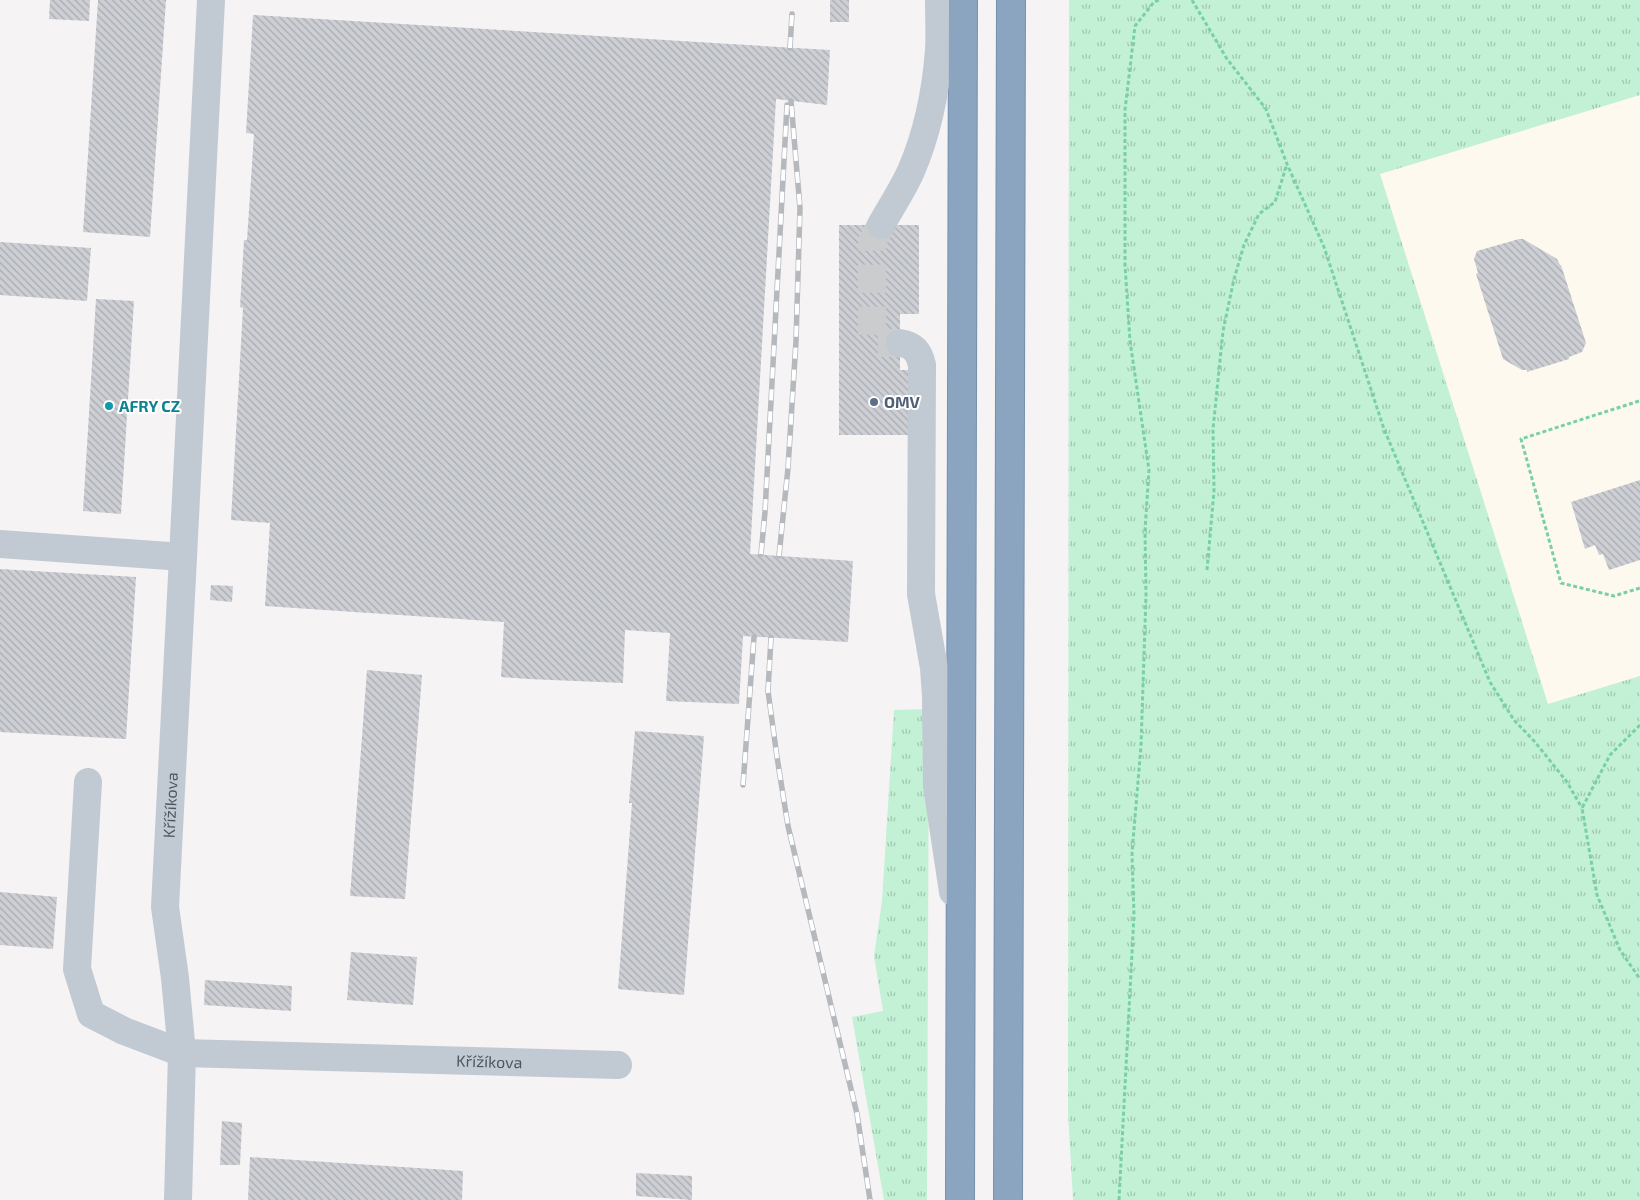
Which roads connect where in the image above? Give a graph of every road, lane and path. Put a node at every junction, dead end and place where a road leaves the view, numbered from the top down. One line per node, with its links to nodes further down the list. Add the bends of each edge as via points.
1 (211, 0): 12 (lane, Křížíkova)
2 (939, 0): 8 (lane, via 936,78 921,142 911,171)
3 (963, 0): 18 (highway)
4 (1011, 0): 24 (highway)
5 (1159, 0): 25 (path, via 1135,26 1125,110 1125,265 1130,341 1149,470 1142,746 1132,853 1134,914)
6 (1192, 0): 7 (path, via 1227,60 1266,109)
7 (1287, 164): 13 (path, via 1275,202 1259,214 1244,245 1223,331 1212,429 1214,491); 17 (path, via 1324,247 1384,429 1490,682 1514,720 1568,782)
8 (881, 225)
9 (900, 343): 18 (lane, via 915,349 922,365 922,594 934,668 936,786)
10 (1639, 401): 14 (path, via 1521,439 1561,583 1614,596)
11 (0, 544): 12 (lane)
12 (183, 557): 20 (lane, Křížíkova, via 166,907)
13 (1208, 570)
14 (1640, 588)
15 (1640, 725): 17 (path, via 1610,755)
16 (88, 782): 20 (lane, Křížíkova, via 77,969 92,1014 124,1031)
17 (1582, 808): 19 (path, via 1597,894 1620,950)
18 (961, 948): 23 (highway)
19 (1640, 979)
20 (182, 1053): 21 (lane, Křížíkova); 22 (lane, Křížíkova)
21 (618, 1065)
22 (178, 1200)
23 (960, 1200)
24 (1008, 1200)
25 (1119, 1200)

